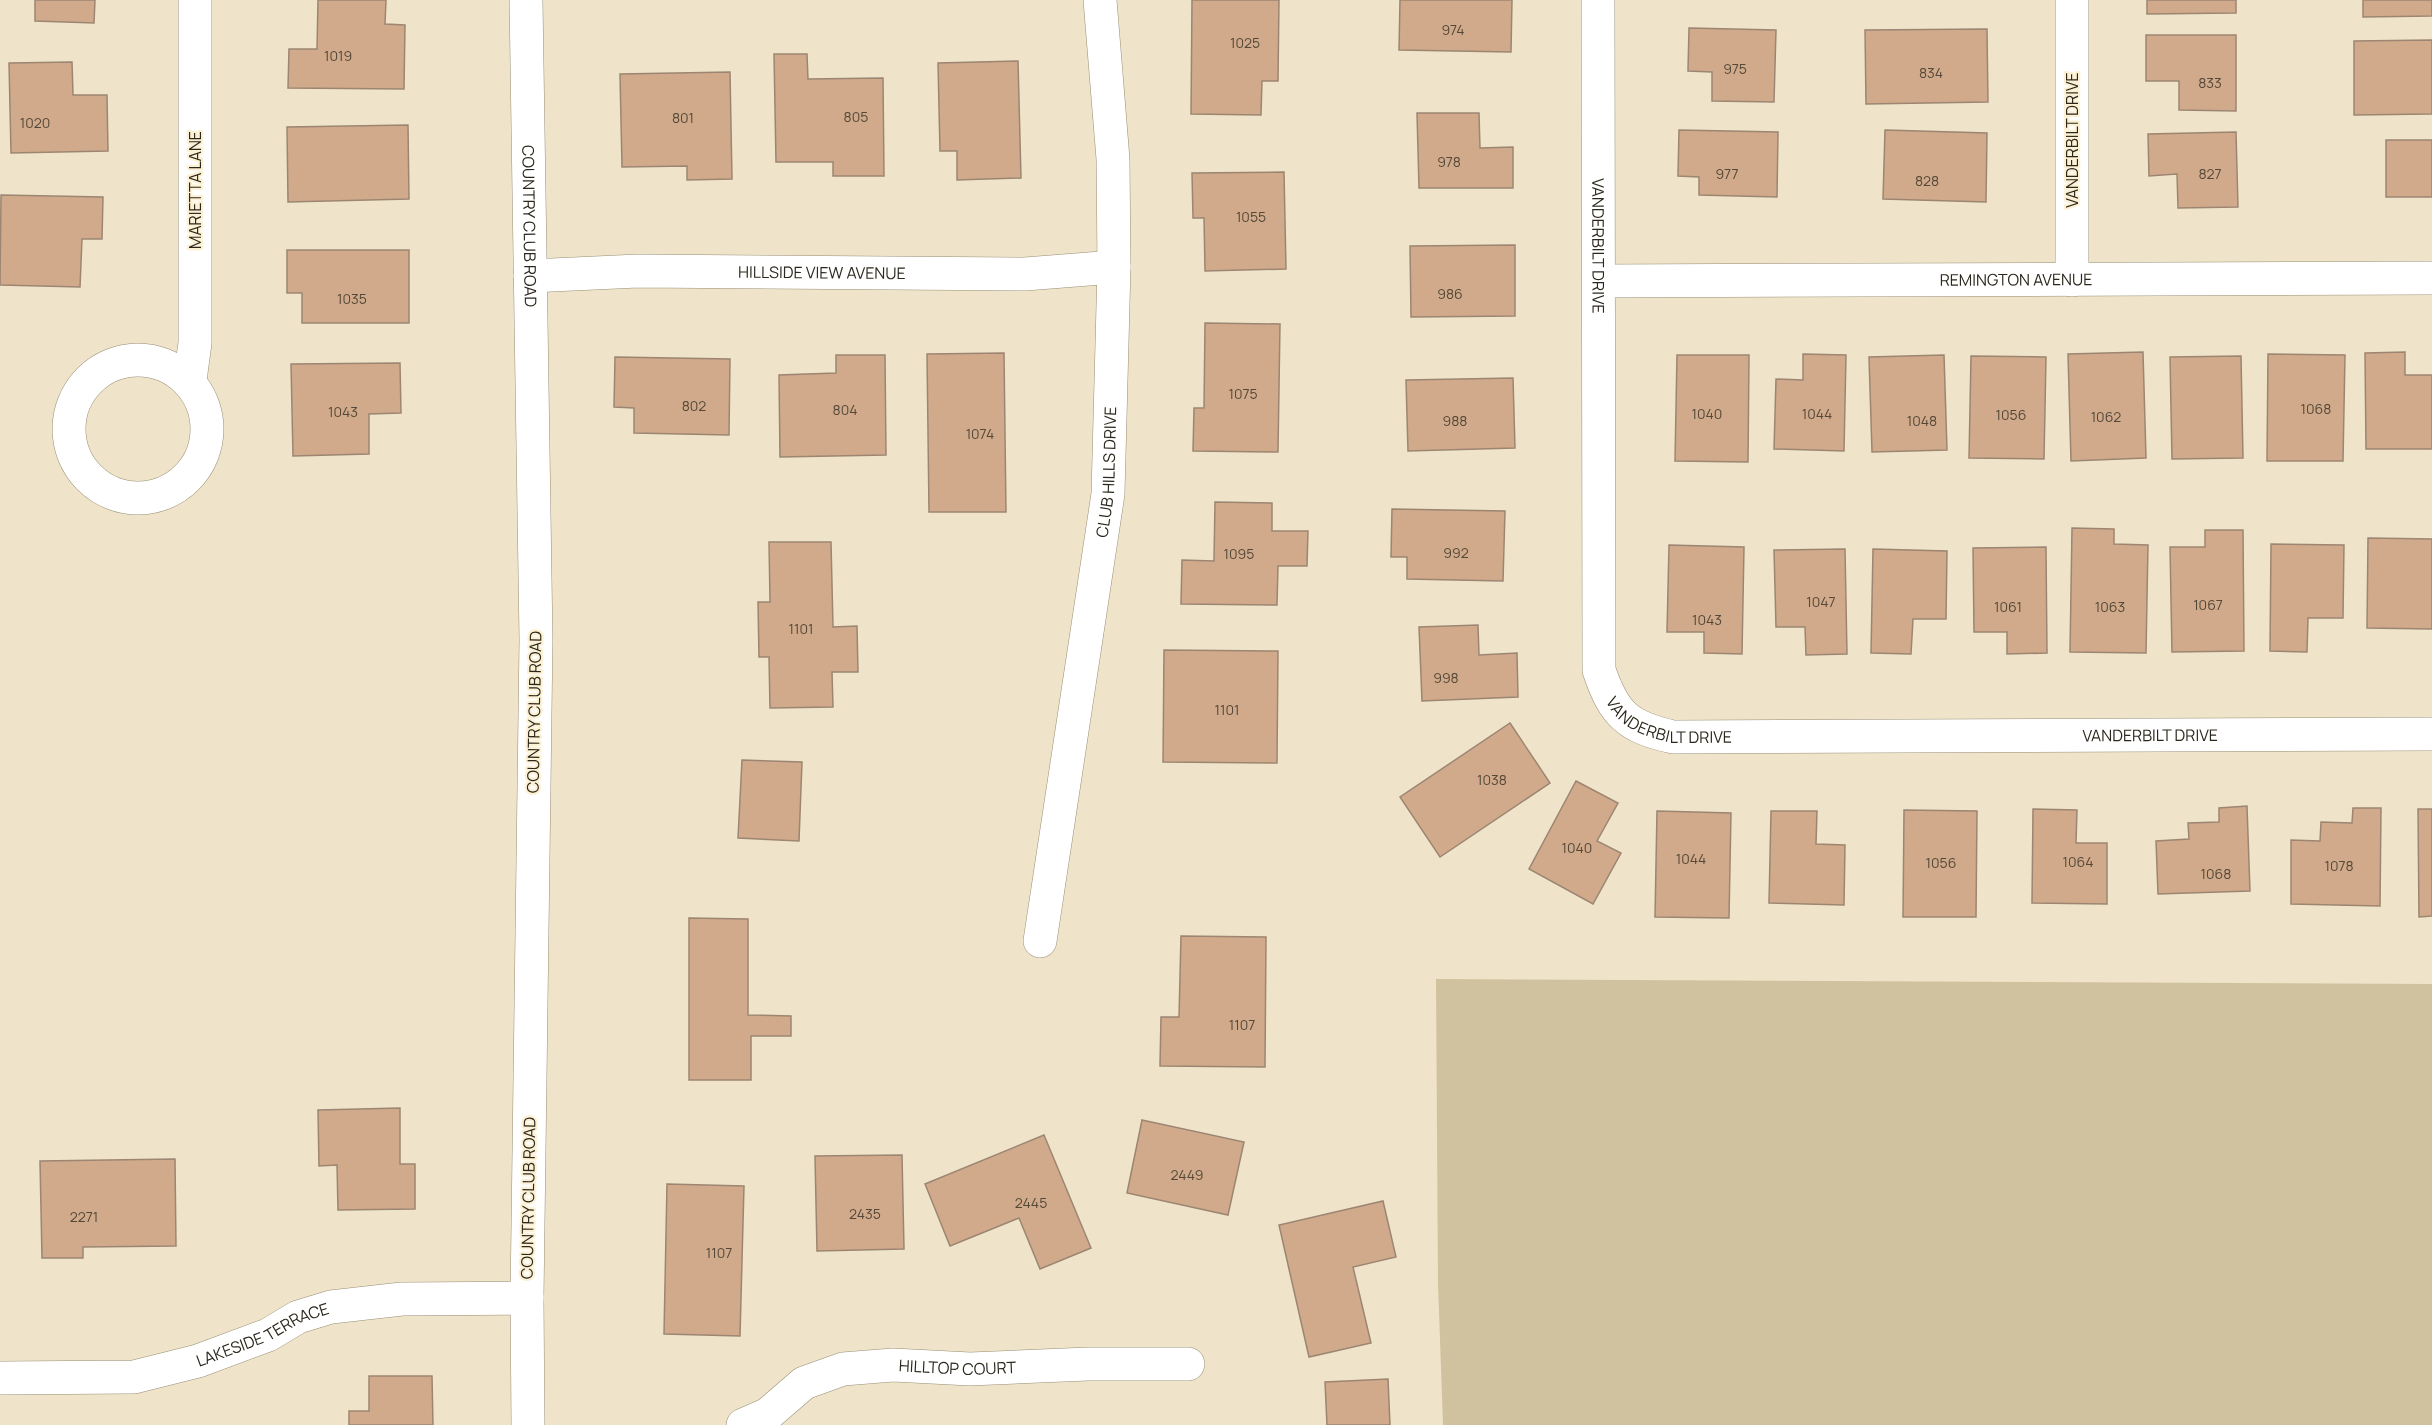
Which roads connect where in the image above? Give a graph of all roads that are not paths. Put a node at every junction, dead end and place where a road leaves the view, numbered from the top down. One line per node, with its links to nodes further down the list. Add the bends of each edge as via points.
1 (195, 0): 11 (street, MARIETTA LANE, via 195,343)
2 (526, 0): 7 (street, COUNTRY CLUB ROAD)
3 (1100, 0): 6 (street, CLUB HILLS DRIVE, via 1113,159)
4 (1598, 0): 10 (street, VANDERBILT DRIVE)
5 (2072, 0): 9 (street, VANDERBILT DRIVE)
6 (1114, 267): 7 (street, HILLSIDE VIEW AVENUE, via 1025,274 638,271); 13 (street, CLUB HILLS DRIVE, via 1108,495)
7 (530, 276): 14 (street, COUNTRY CLUB ROAD, via 536,640)
8 (2432, 278): 9 (street, REMINGTON AVENUE)
9 (2072, 280): 10 (street, REMINGTON AVENUE)
10 (1599, 281): 12 (street, VANDERBILT DRIVE, via 1599,670 1608,695 1623,716 1647,731 1673,737)
11 (190, 380): 11 (street, via 208,416 204,456 178,488 140,500 101,490 74,461 67,422 82,384 115,361 156,360)
12 (2432, 734)
13 (1040, 941)
14 (526, 1298): 16 (street, LAKESIDE TERRACE, via 402,1299 331,1307 297,1317 268,1335 198,1361 134,1377); 17 (street, COUNTRY CLUB ROAD)
15 (1188, 1364): 18 (street, HILLTOP COURT, via 970,1369 893,1365 843,1369 804,1383 768,1414)
16 (0, 1378)
17 (528, 1425)
18 (743, 1425)

